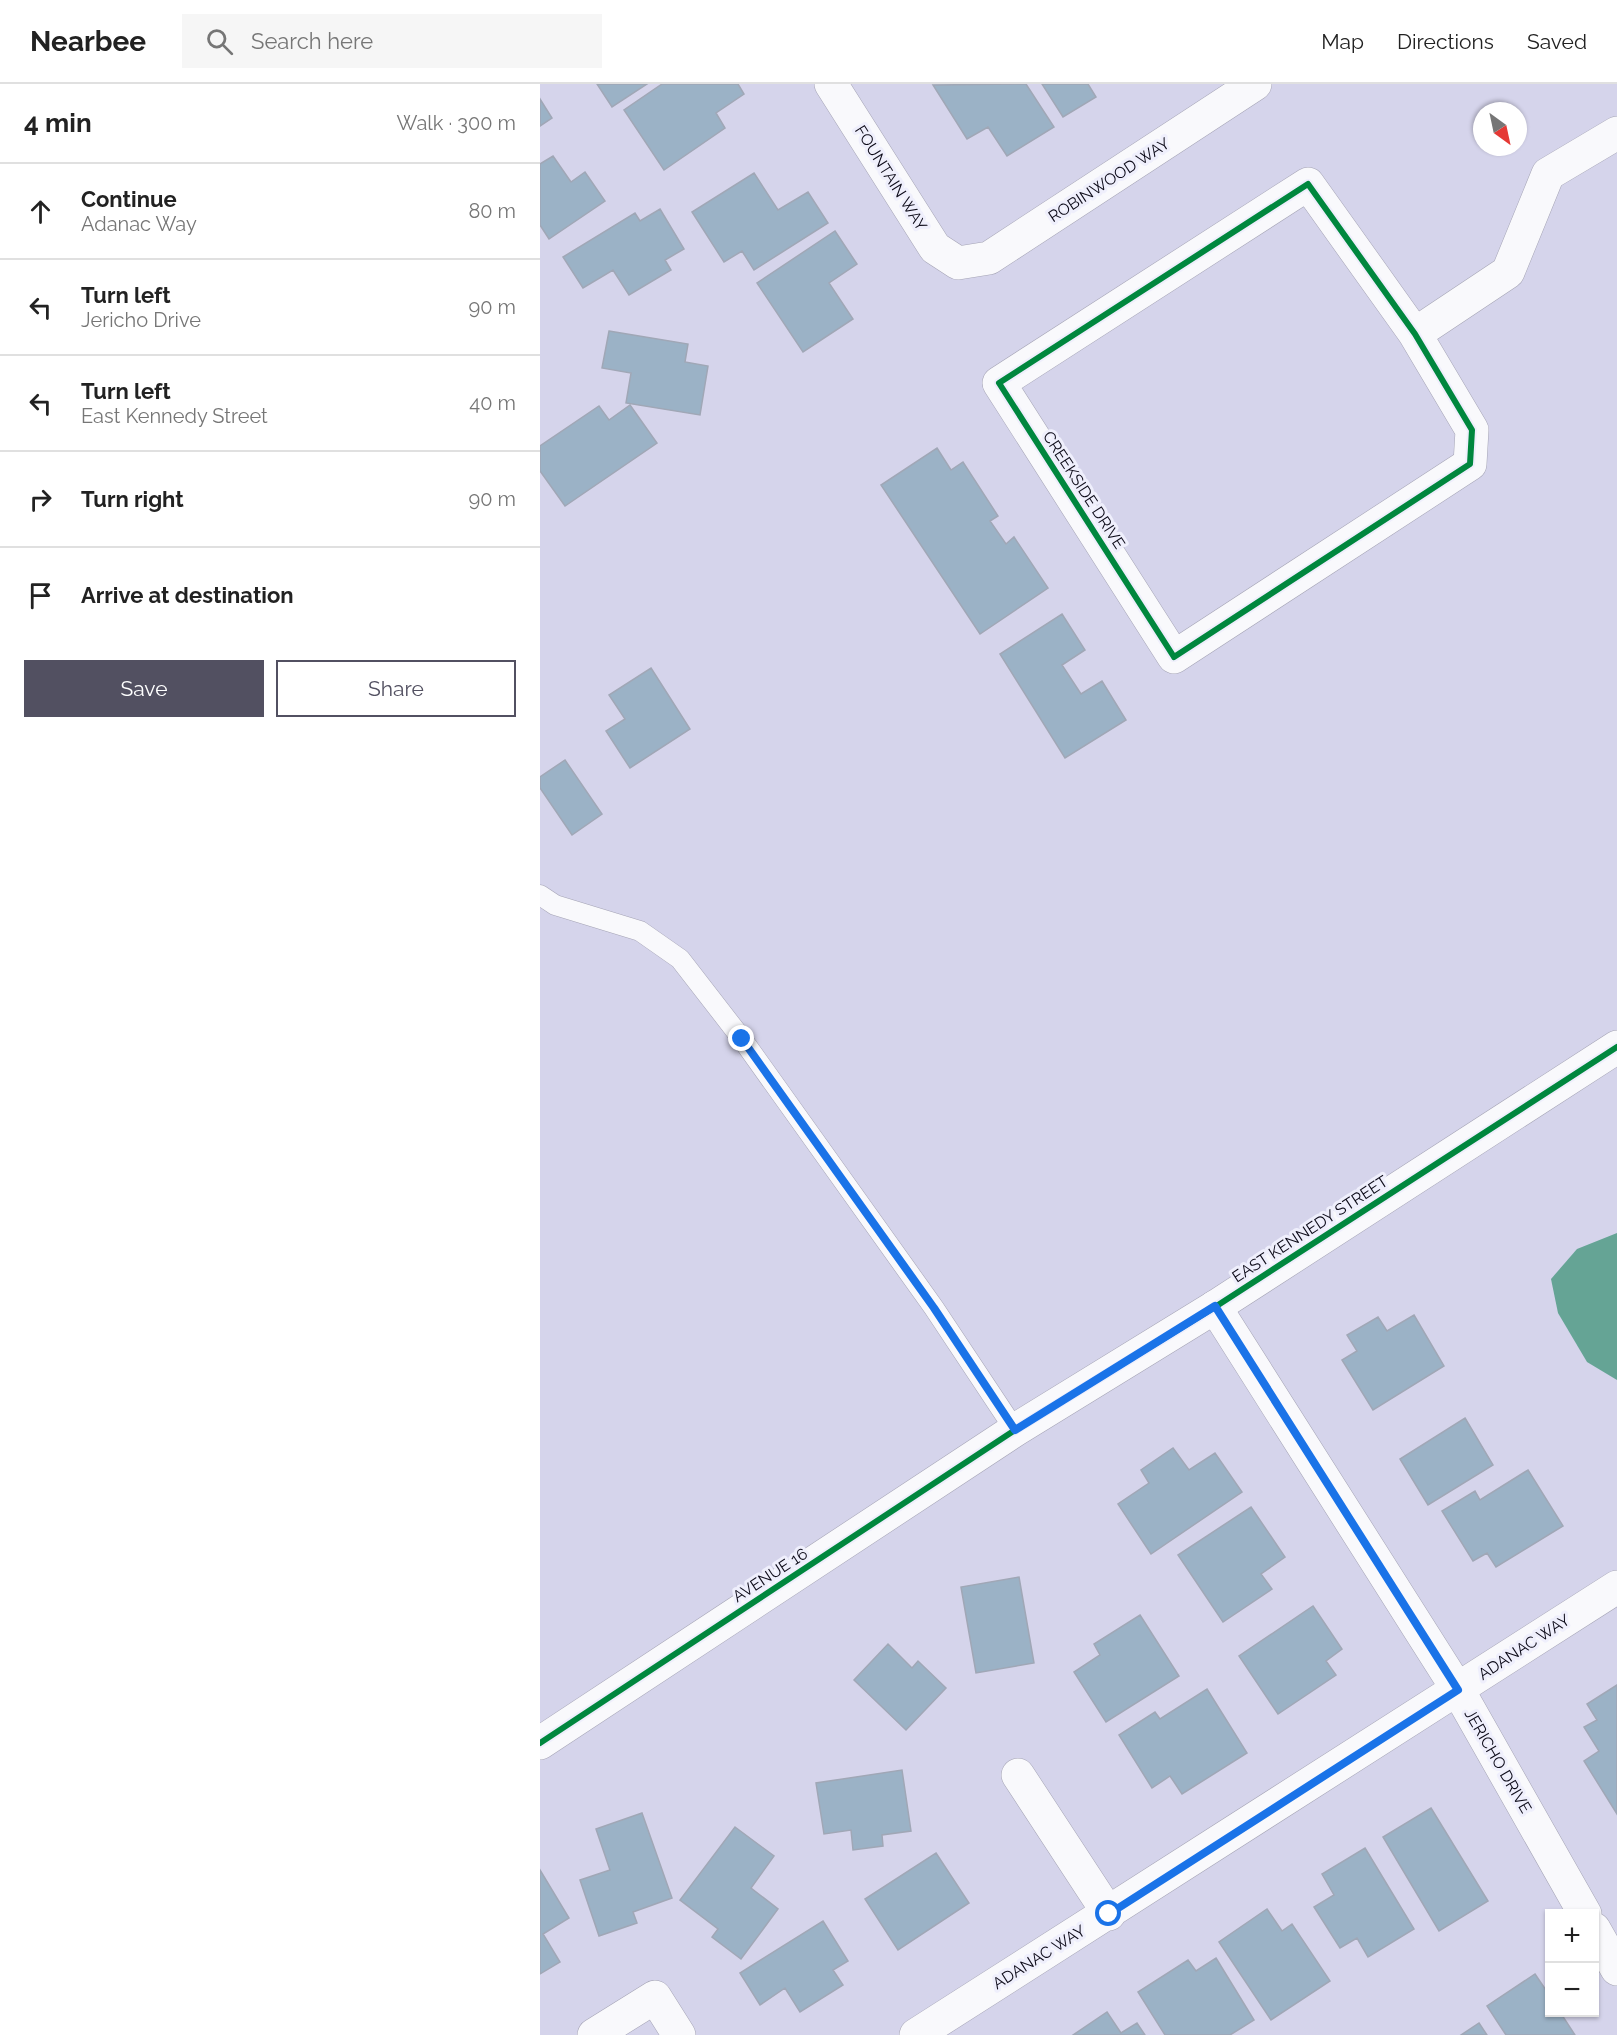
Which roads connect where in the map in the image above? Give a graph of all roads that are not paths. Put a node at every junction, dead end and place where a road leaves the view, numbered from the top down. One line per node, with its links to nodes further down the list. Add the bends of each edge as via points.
1 (831, 84): 4 (street, FOUNTAIN WAY, via 935,248)
2 (1255, 84): 4 (street, ROBINWOOD WAY, via 989,258)
3 (1617, 133): 5 (street, via 1548,174 1508,272)
4 (958, 263)
5 (1415, 334): 5 (street, CREEKSIDE DRIVE, via 1472,430 1470,464 1174,657 999,383 1308,184)
6 (540, 895): 9 (lane, via 555,905 640,931 680,959 742,1039 934,1308)
7 (1617, 1047): 8 (street, EAST KENNEDY STREET)
8 (1215, 1306): 9 (street, EAST KENNEDY STREET); 11 (street, JERICHO DRIVE)
9 (1015, 1430): 12 (street, AVENUE 16)
10 (1617, 1587): 11 (street, ADANAC WAY)
11 (1458, 1690): 14 (street, JERICHO DRIVE); 15 (street, ADANAC WAY)
12 (540, 1743)
13 (1018, 1775): 15 (street)
14 (1583, 1909)
15 (1109, 1914): 20 (street, ADANAC WAY)
16 (1599, 1938): 17 (street)
17 (1617, 1969)
18 (594, 2035): 19 (street, via 655,1997)
19 (679, 2035)
20 (916, 2035)

